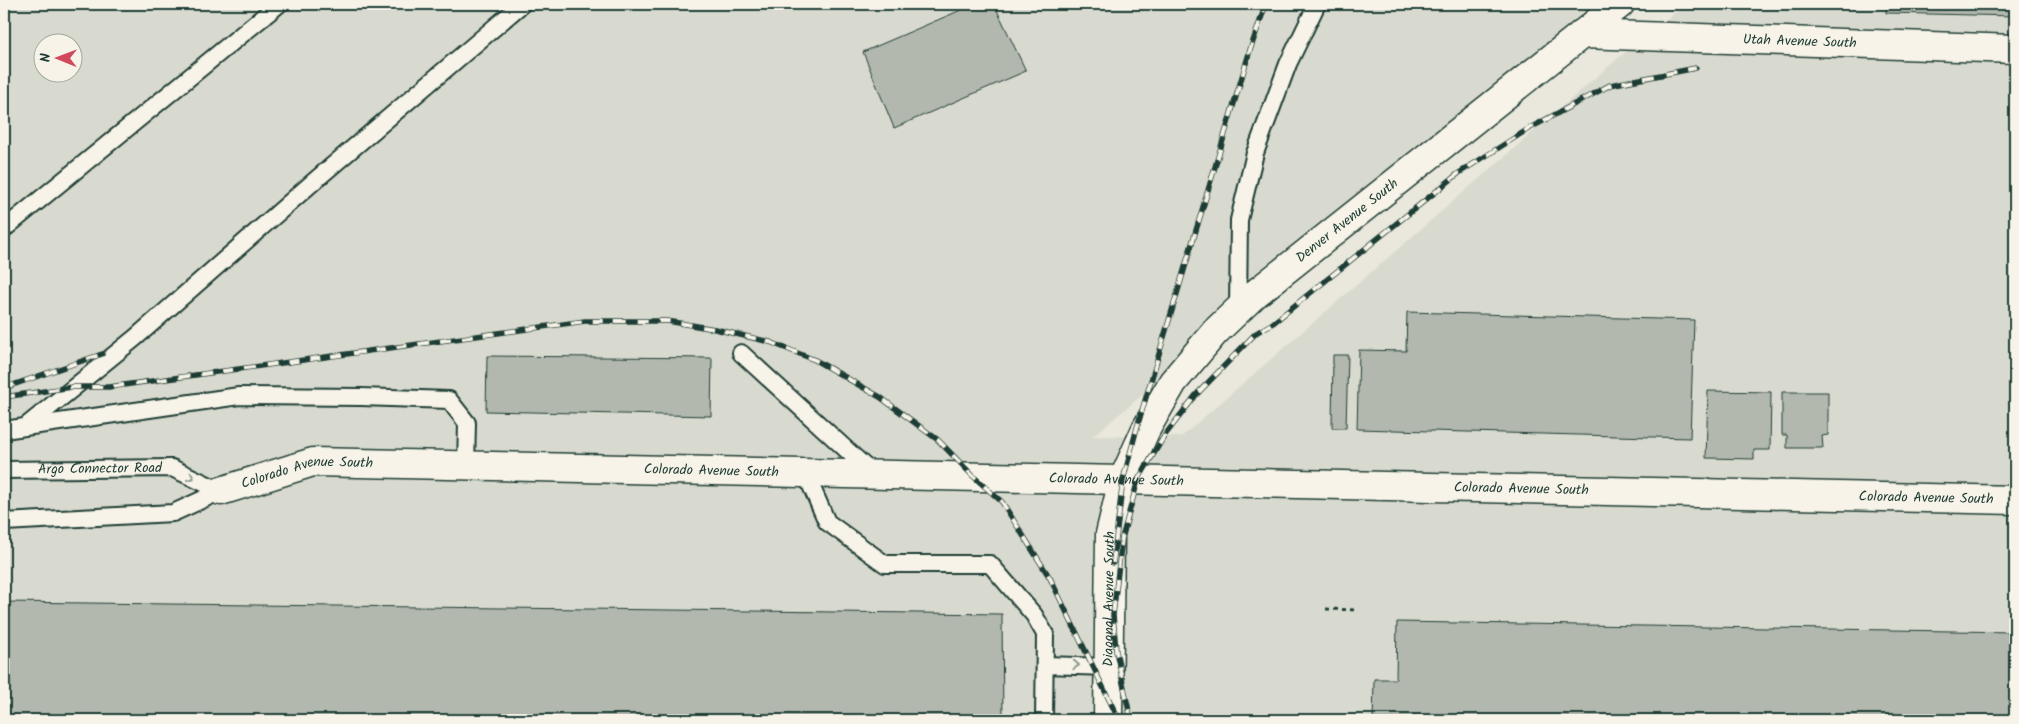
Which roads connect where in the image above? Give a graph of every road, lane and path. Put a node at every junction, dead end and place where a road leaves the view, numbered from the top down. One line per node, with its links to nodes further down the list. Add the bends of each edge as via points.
1 (279, 4): 7 (lane)
2 (522, 4): 10 (lane, via 135,338)
3 (1317, 4): 8 (lane, via 1288,64 1255,153 1239,220)
4 (1620, 4): 5 (street, Denver Avenue South)
5 (1582, 34): 6 (street, Utah Avenue South); 8 (street, Denver Avenue South)
6 (2015, 49)
7 (4, 229)
8 (1238, 310): 16 (street, Denver Avenue South, via 1214,332 1173,382 1146,429)
9 (741, 353): 15 (lane)
10 (25, 427): 11 (lane); 12 (lane, via 239,396 449,400 467,423)
11 (4, 430)
12 (466, 466): 14 (street, Colorado Avenue South); 17 (street, Colorado Avenue South, via 313,462)
13 (4, 470): 17 (lane, Argo Connector Road, one-way to 17, via 172,468)
14 (805, 472): 15 (street, Colorado Avenue South); 22 (lane, via 827,522 885,564 990,564 1034,615 1045,634)
15 (873, 474): 16 (street, Colorado Avenue South)
16 (1123, 480): 18 (street, Colorado Avenue South); 23 (street, Diagonal Avenue South, via 1110,534)
17 (221, 491): 19 (lane, via 173,513)
18 (2015, 500)
19 (4, 522)
20 (1326, 609): 21 (path)
21 (1358, 610)
22 (1045, 665): 23 (lane, one-way to 23); 24 (lane)
23 (1108, 667): 25 (street, Diagonal Avenue South)
24 (1044, 720)
25 (1108, 720)

